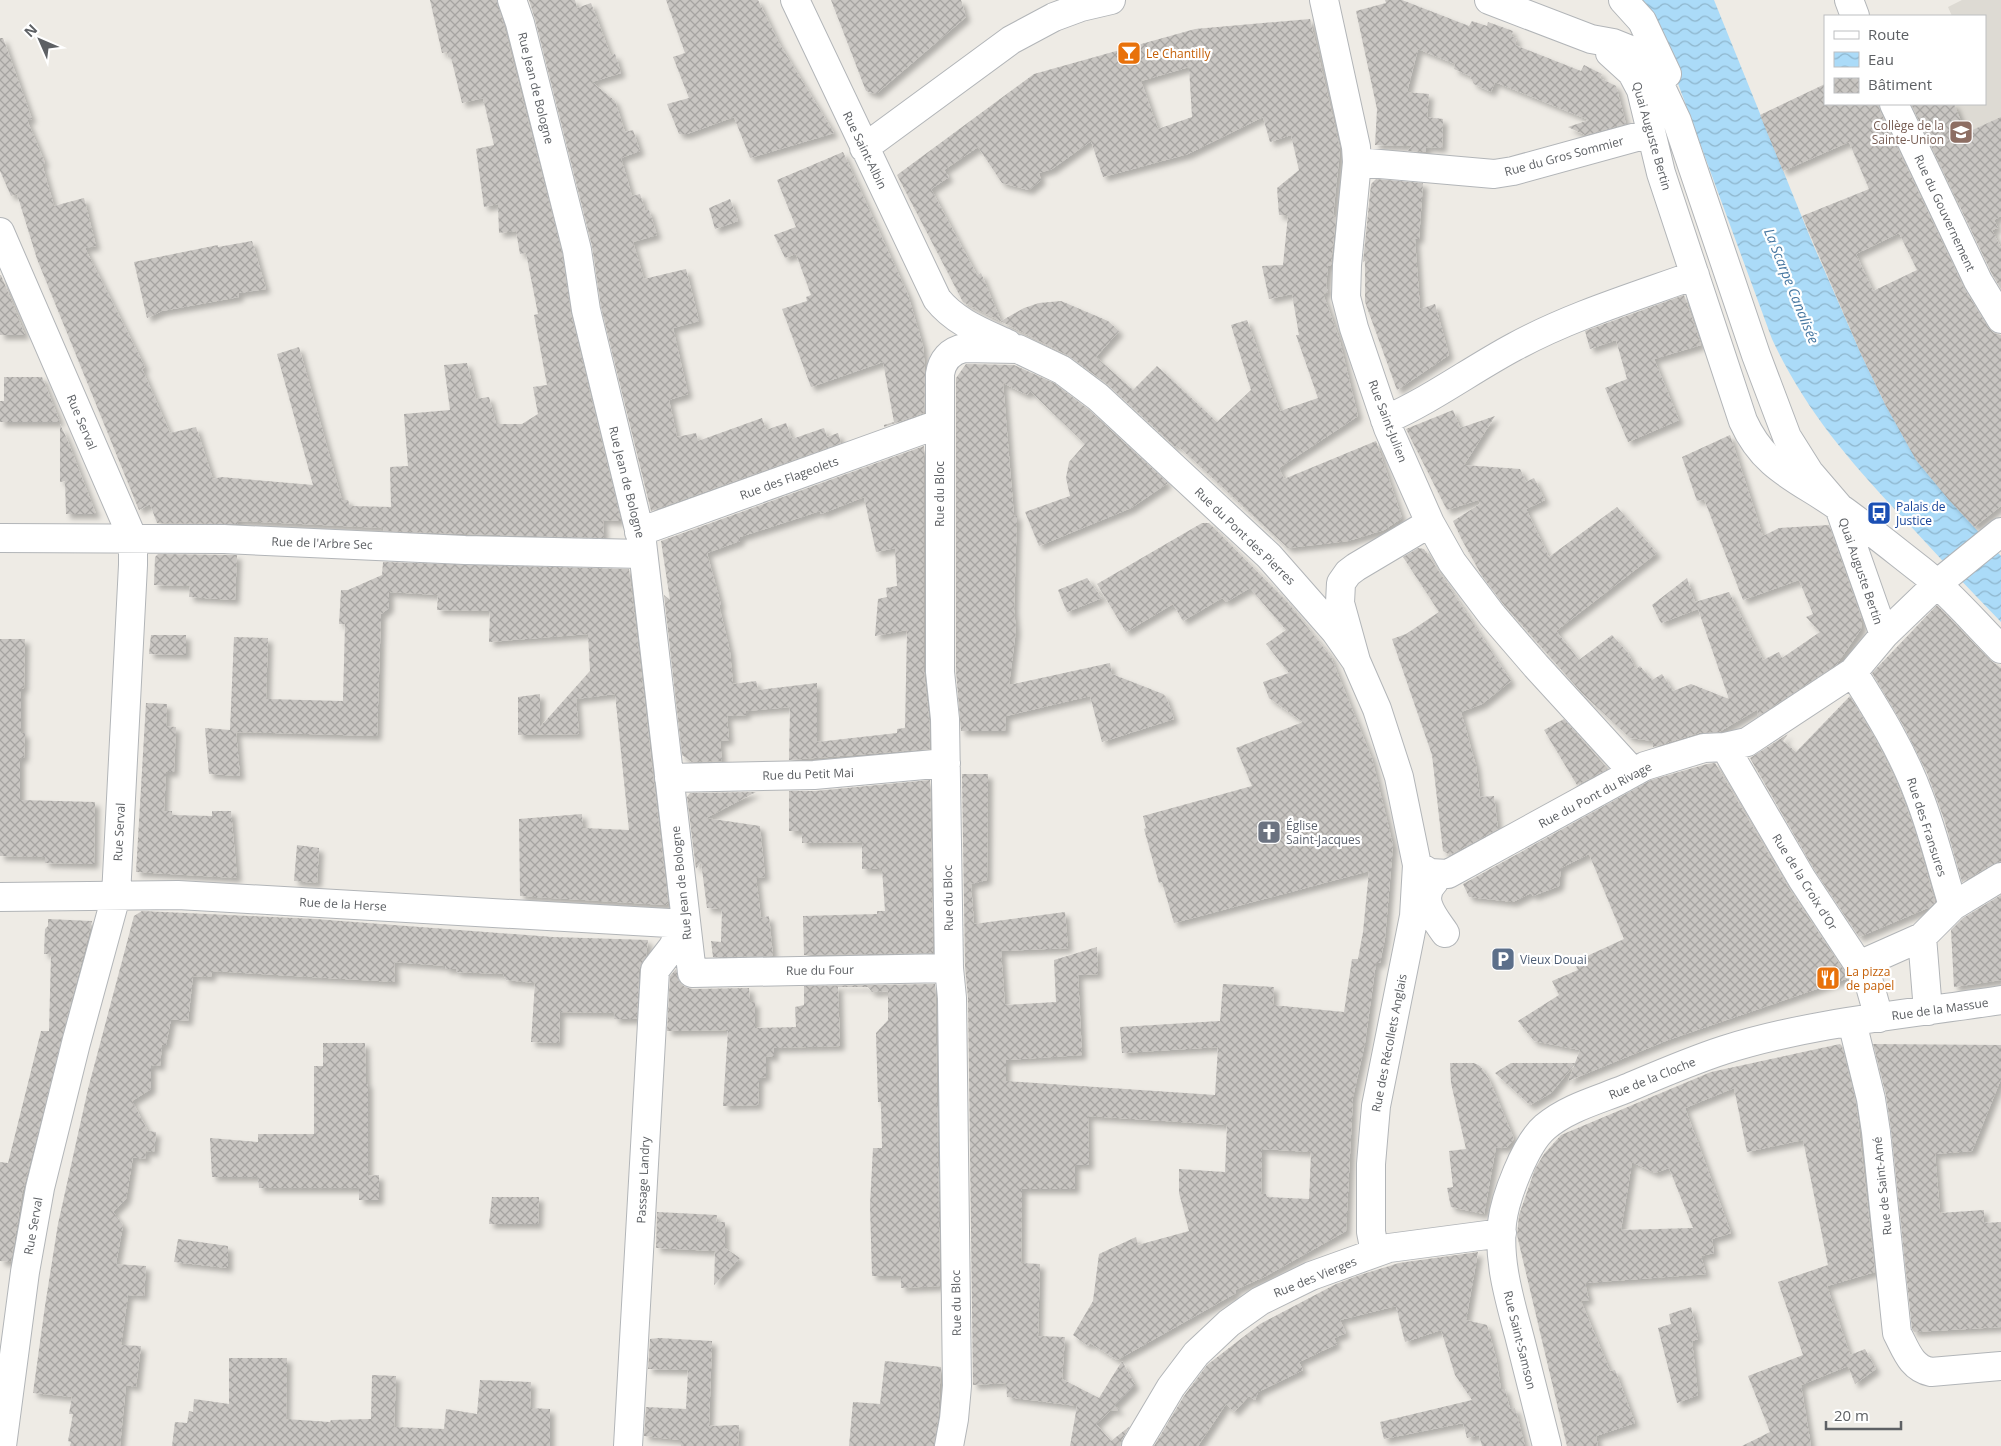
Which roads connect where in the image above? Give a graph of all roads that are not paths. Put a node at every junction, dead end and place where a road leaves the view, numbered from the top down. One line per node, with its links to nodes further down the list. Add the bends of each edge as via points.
1 (512, 0): 28 (street, Rue Jean de Bologne, via 577,250 586,310)
2 (795, 0): 13 (street, Rue Saint-Albin)
3 (1110, 0): 13 (street, via 1054,17 1011,40)
4 (1324, 0): 14 (street, Rue Saint-Julien, via 1354,133)
5 (1489, 0): 9 (street)
6 (1623, 0): 10 (street, via 1642,21 1670,81)
7 (1849, 0): 8 (street)
8 (1855, 15)
9 (1591, 39): 10 (street, Quai Auguste Bertin, via 1628,48 1651,66); 12 (street, Quai Auguste Bertin, via 1632,73 1641,90)
10 (1664, 91): 23 (street, Quai Auguste Bertin, via 1787,437 1809,472)
11 (1894, 105): 18 (street, Rue du Gouvernement, via 1978,281)
12 (1651, 133): 14 (street, Rue du Gros Sommier, via 1513,171 1481,174); 16 (street, Quai Auguste Bertin)
13 (864, 148): 17 (street, Rue Saint-Albin)
14 (1357, 162): 21 (street, Rue Saint-Julien, via 1346,298)
15 (0, 232): 27 (street, Rue Serval)
16 (1694, 275): 21 (street, via 1570,319); 23 (street, Quai Auguste Bertin, via 1743,420 1754,442 1781,469)
17 (937, 299): 19 (street, Rue du Pont des Pierres, via 961,321)
18 (2001, 320)
19 (1018, 349): 20 (street, Rue du Pont des Pierres, via 971,347); 32 (street, Rue du Pont des Pierres, via 1062,370 1116,413 1269,556)
20 (951, 354): 22 (street, Rue du Bloc, via 941,366)
21 (1385, 420): 24 (street, Rue Saint-Julien)
22 (939, 424): 28 (street, Rue des Flageolets); 35 (street, Rue du Bloc, via 940,672)
23 (1839, 507): 29 (street, Quai Auguste Bertin); 30 (street, Quai Auguste Bertin)
24 (1430, 523): 32 (street, via 1356,567 1341,583 1340,603); 36 (street, Rue Saint-Julien, via 1452,562 1492,615)
25 (1998, 534): 29 (street, Rue du Pont du Rivage)
26 (0, 538): 27 (street, Rue de l'Arbre Sec)
27 (133, 539): 28 (street, Rue de l'Arbre Sec, via 224,539 465,550); 41 (street, Rue Serval)
28 (641, 543): 37 (street, Rue Jean de Bologne)
29 (1941, 580): 30 (street, Rue du Pont du Rivage); 31 (street, Quai Auguste Bertin)
30 (1884, 635): 33 (street, Rue du Pont du Rivage)
31 (2001, 649)
32 (1356, 661): 38 (street, Rue des Récollets Anglais, via 1377,708 1399,776)
33 (1853, 672): 34 (street, Rue du Pont du Rivage, via 1747,742); 43 (street, Rue des Fransures, via 1888,729 1915,786)
34 (1725, 747): 36 (street, Rue du Pont du Rivage, via 1704,748); 48 (street, Rue de la Croix d'Or, via 1802,879)
35 (946, 763): 37 (street, Rue du Petit Mai, via 814,775); 49 (street, Rue du Bloc)
36 (1634, 772): 39 (street, Rue du Pont du Rivage)
37 (669, 778): 45 (street, Rue Jean de Bologne)
38 (1417, 865): 39 (street, via 1430,873); 44 (street, Rue des Récollets Anglais)
39 (1448, 874): 46 (street, Rue du Pont du Rivage, via 1434,882 1426,896 1428,907)
40 (2001, 877): 43 (street)
41 (116, 896): 42 (street, Rue de la Herse); 45 (street, Rue de la Herse, via 178,895); 58 (street, Rue Serval, via 40,1188 25,1272)
42 (0, 897)
43 (1953, 906): 47 (street)
44 (1414, 916): 46 (street); 50 (street, Rue des Récollets Anglais)
45 (686, 924): 51 (street, Rue Jean de Bologne); 59 (street, Passage Landry, via 655,970)
46 (1445, 933): 50 (street, via 1416,951)
47 (1922, 937): 48 (street); 53 (street)
48 (1859, 965): 54 (street, Rue de la Croix d'Or, via 1868,979)
49 (949, 968): 51 (street, Rue du Four); 60 (street, Rue du Bloc, via 957,1386)
50 (1403, 972): 56 (street, Rue des Récollets Anglais, via 1376,1106 1371,1164 1371,1232)
51 (692, 973)
52 (2001, 1000): 53 (street, Rue de la Massue)
53 (1928, 1011): 54 (street, Rue de la Massue)
54 (1866, 1020): 55 (street, Rue de la Cloche, via 1725,1050 1564,1114 1542,1129 1519,1168 1506,1204); 57 (street, Rue de Saint-Amé, via 1871,1099 1897,1333 1920,1369 1932,1372)
55 (1502, 1233): 56 (street, Rue des Vierges, via 1408,1244); 62 (street, Rue Saint-Samson, via 1505,1278)
56 (1375, 1252): 61 (street, Rue des Vierges, via 1274,1292 1229,1323 1183,1369)
57 (2001, 1366)
58 (2, 1446)
59 (628, 1446)
60 (949, 1446)
61 (1136, 1446)
62 (1547, 1446)

